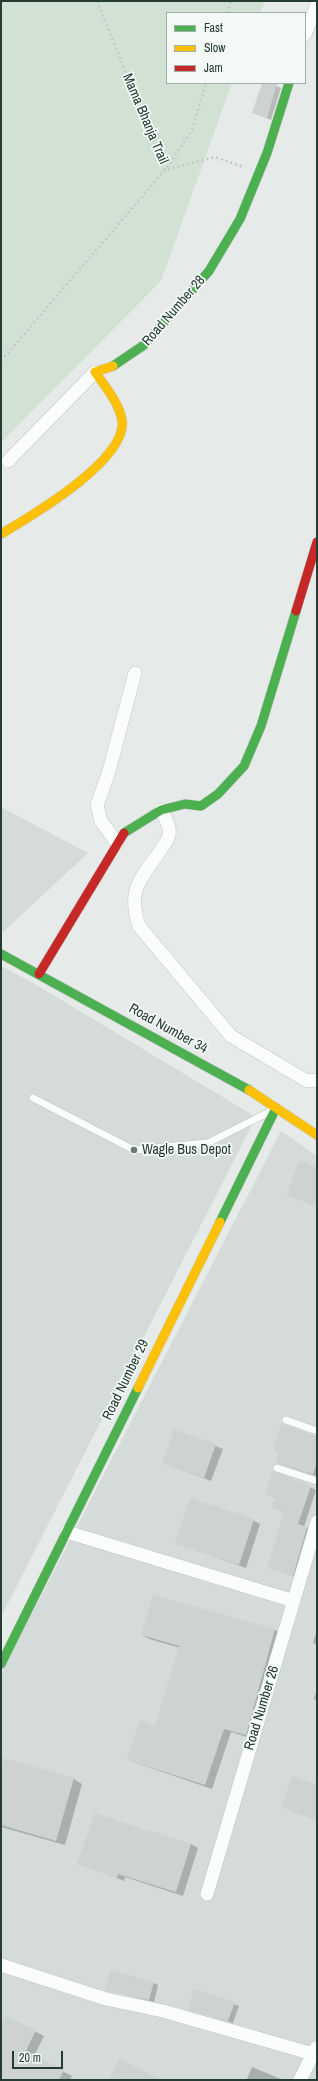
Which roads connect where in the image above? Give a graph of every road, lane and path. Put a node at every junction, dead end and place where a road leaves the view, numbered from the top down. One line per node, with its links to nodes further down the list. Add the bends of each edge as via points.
1 (97, 1): 8 (path, Mama Bhanja Trail)
2 (231, 1): 4 (path)
3 (317, 5): 5 (street)
4 (228, 12)
5 (306, 32)
6 (206, 84): 8 (path, via 192,130)
7 (289, 84): 9 (street, Road Number 28)
8 (165, 170): 9 (path, Mama Bhanja Trail, via 215,157); 10 (path)
9 (259, 173): 11 (street, Road Number 28, via 240,219 209,271 181,305 144,345 117,365)
10 (1, 361)
11 (95, 372): 12 (street); 13 (street, via 110,392 123,424 119,439 109,455 59,498)
12 (8, 461)
13 (1, 534)
14 (317, 542): 16 (street, via 261,726 244,766 218,794 201,806 185,804)
15 (135, 673): 17 (street, via 109,771 97,805 101,821)
16 (161, 810): 17 (street, via 124,831); 20 (street, via 169,826 169,836 134,893 134,910 139,926 231,1036 307,1081)
17 (117, 843): 19 (street)
18 (1, 954): 19 (street, Road Number 34)
19 (39, 974): 22 (street, Road Number 34, via 240,1084)
20 (317, 1080)
21 (33, 1098): 22 (lane, via 134,1150 208,1143)
22 (276, 1108): 23 (street, Road Number 34); 29 (street, Road Number 29)
23 (317, 1136)
24 (286, 1420): 25 (lane)
25 (317, 1431)
26 (277, 1468): 27 (lane)
27 (317, 1481)
28 (317, 1522): 30 (street, Road Number 26)
29 (67, 1532): 30 (street); 31 (street, Road Number 29)
30 (294, 1601): 32 (street, Road Number 26)
31 (1, 1664)
32 (206, 1894)
33 (1, 1965): 34 (street, via 106,1999)
34 (315, 2050): 35 (street)
35 (300, 2080)

